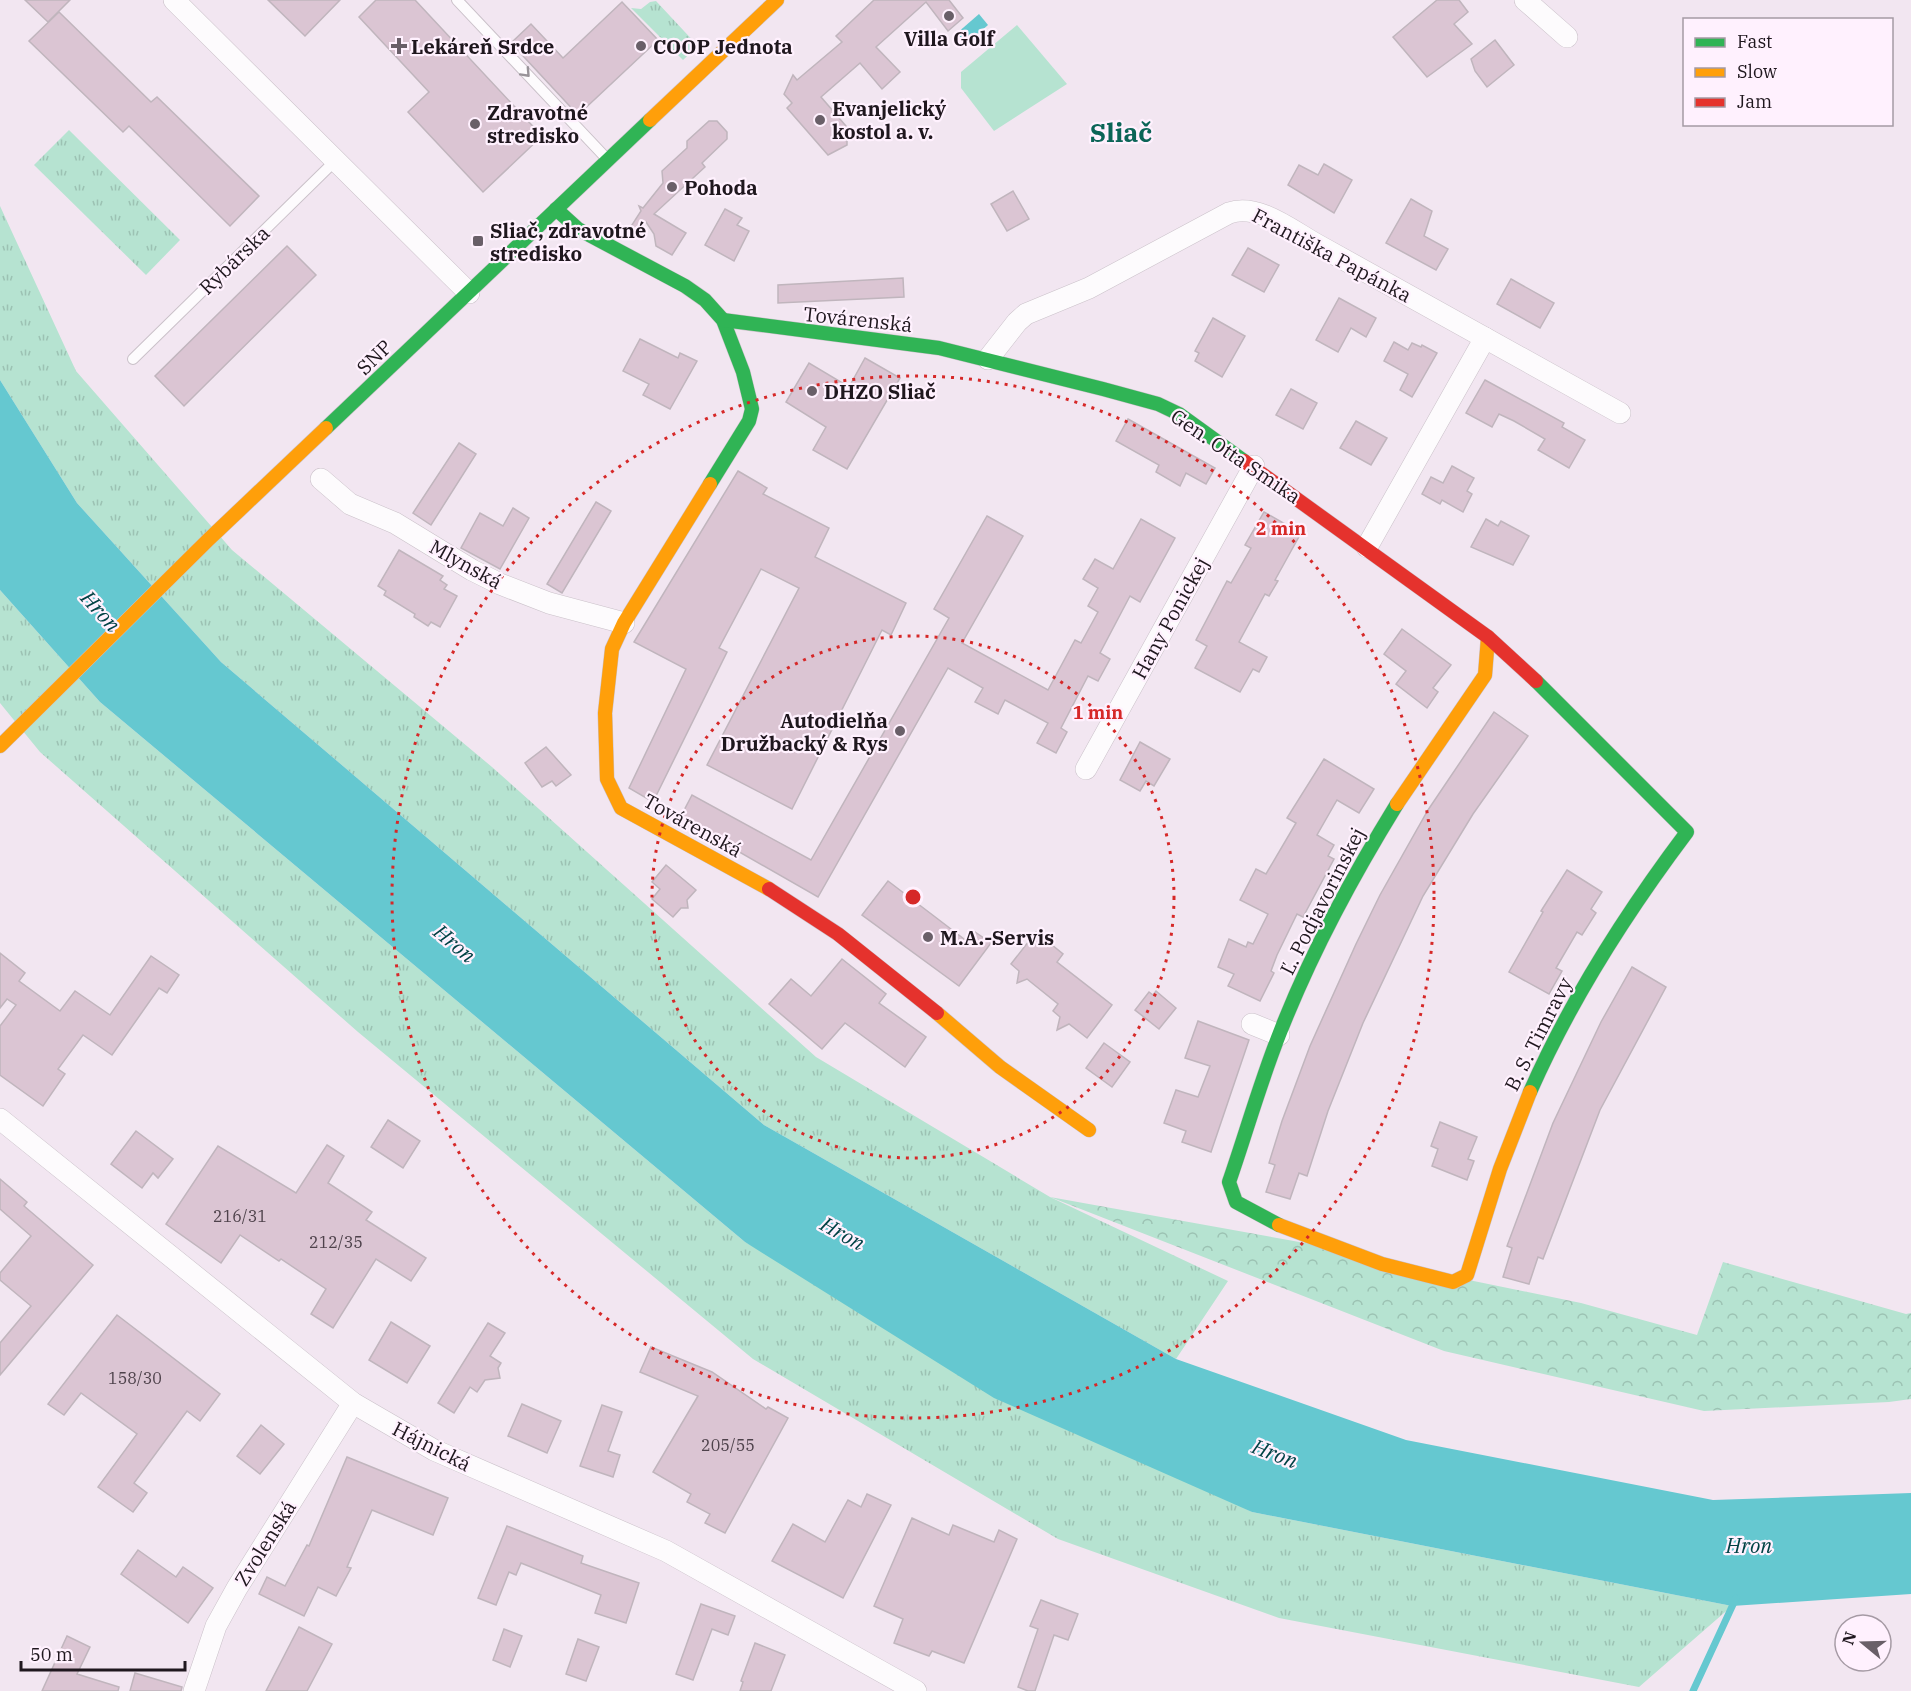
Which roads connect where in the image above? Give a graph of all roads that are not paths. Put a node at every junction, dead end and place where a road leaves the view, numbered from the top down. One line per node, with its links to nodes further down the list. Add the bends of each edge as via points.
1 (174, 0): 7 (street)
2 (457, 0): 6 (lane, one-way to 6)
3 (777, 0): 6 (street, SNP)
4 (1525, 0): 5 (street)
5 (1567, 37)
6 (608, 159): 8 (street, SNP)
7 (335, 161): 9 (street); 12 (lane, Rybárska)
8 (556, 209): 9 (street, SNP); 10 (street, Továrenská, via 578,229 685,286)
9 (469, 293): 20 (street, SNP)
10 (723, 320): 13 (street, Továrenská, via 901,342); 18 (street, Továrenská, via 743,372 752,409 749,421)
11 (1485, 338): 13 (street, Františka Papánka, via 1266,216 1246,210 1229,213 1089,288 1026,314); 14 (street, Františka Papánka); 17 (street)
12 (133, 359)
13 (988, 359): 15 (street, Gen. Otta Smika, via 1158,404 1200,427)
14 (1620, 413)
15 (1254, 466): 17 (street, Gen. Otta Smika); 21 (street, Hany Ponickej)
16 (321, 479): 18 (street, Mlynská, via 350,504 395,523 500,584 549,603)
17 (1367, 548): 19 (street, Gen. Otta Smika)
18 (624, 623): 26 (street, Továrenská, via 612,649 608,672 606,729 607,780 621,808 776,893 838,934 1000,1067)
19 (1488, 637): 22 (street, Gen. Otta Smika); 24 (street, Ľ. Podjavorinskej, via 1485,675 1369,849)
20 (2, 741)
21 (1086, 769)
22 (1688, 832): 27 (street, B. S. Timravy, via 1616,932 1553,1045 1495,1182 1467,1275 1453,1282 1436,1280 1382,1264 1267,1221)
23 (1252, 1024): 24 (street)
24 (1279, 1035): 27 (street, Ľ. Podjavorinskej, via 1229,1182)
25 (0, 1119): 28 (street, Hájnická)
26 (1089, 1130)
27 (1236, 1202)
28 (353, 1403): 29 (street, Zvolenská, via 216,1626); 30 (street, Hájnická, via 434,1450 666,1551)
29 (194, 1691)
30 (916, 1691)

